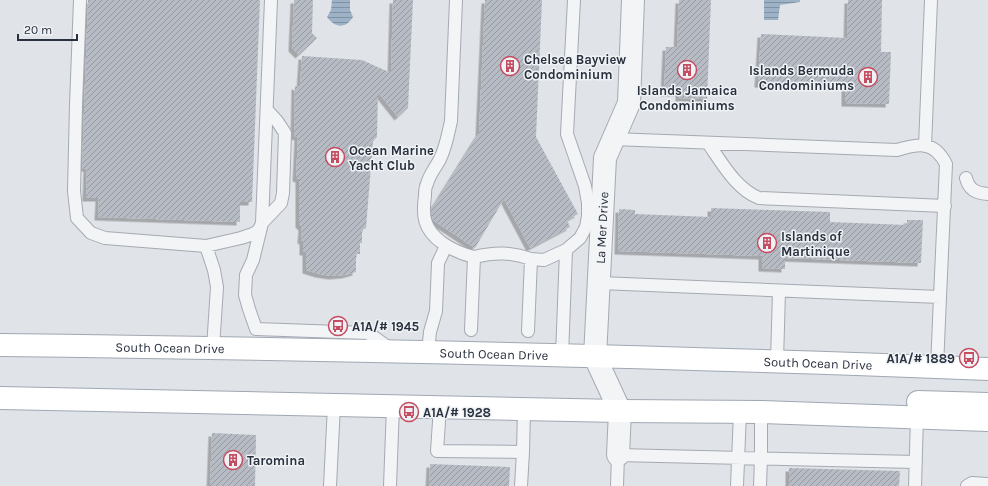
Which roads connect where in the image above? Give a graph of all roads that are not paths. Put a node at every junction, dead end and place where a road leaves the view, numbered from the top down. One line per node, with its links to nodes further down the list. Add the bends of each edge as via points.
1 (80, 0): 15 (lane, via 74,191 77,218 91,233 105,238)
2 (270, 0): 7 (lane)
3 (456, 0): 16 (lane, via 451,121 440,158 427,183 423,205 424,221 429,230)
4 (574, 0): 17 (lane, via 567,134 585,186 588,216 580,238)
5 (634, 0): 8 (street, La Mer Drive, via 629,103)
6 (931, 0): 10 (lane)
7 (267, 110): 14 (lane); 14 (lane, via 285,133 283,193 281,203)
8 (613, 139): 9 (lane); 20 (street, La Mer Drive, via 605,158)
9 (708, 143): 10 (lane, via 897,150 910,146); 13 (lane, via 741,188 759,198)
10 (925, 146): 13 (lane, via 934,148 941,154 946,164)
11 (966, 178): 12 (lane, via 968,186 974,192)
12 (988, 194)
13 (945, 206): 22 (lane)
14 (262, 223): 15 (lane, via 259,230 253,234); 27 (lane, via 253,260 246,275 245,295 256,329 368,333)
15 (206, 246): 26 (lane, via 217,288)
16 (446, 246): 18 (lane); 28 (lane, via 438,263 436,311)
17 (566, 250): 19 (lane, via 544,260); 29 (lane)
18 (474, 256): 19 (lane, via 497,253); 23 (lane)
19 (532, 259): 24 (lane)
20 (600, 283): 21 (lane); 30 (street, La Mer Drive)
21 (779, 291): 22 (lane); 31 (lane)
22 (940, 297): 32 (lane)
23 (471, 330)
24 (528, 331)
25 (0, 345): 26 (main road, South Ocean Drive)
26 (213, 348): 27 (main road, South Ocean Drive)
27 (395, 351): 28 (main road, South Ocean Drive)
28 (428, 352): 29 (main road, South Ocean Drive)
29 (562, 356): 30 (main road, South Ocean Drive)
30 (595, 357): 31 (main road, South Ocean Drive); 40 (street, La Mer Drive)
31 (777, 361): 32 (main road, South Ocean Drive)
32 (937, 367): 33 (main road, South Ocean Drive)
33 (988, 369)
34 (0, 398): 36 (main road)
35 (988, 404): 41 (main road, via 904,402)
36 (334, 405): 37 (main road); 50 (lane)
37 (393, 406): 38 (main road); 51 (lane)
38 (440, 407): 39 (main road); 44 (lane, via 437,451)
39 (524, 409): 40 (main road); 44 (lane)
40 (620, 411): 41 (main road); 45 (street, La Mer Drive)
41 (751, 412): 42 (main road); 46 (lane); 47 (lane)
42 (917, 417): 43 (main road); 48 (lane)
43 (988, 420)
44 (523, 452): 52 (lane)
45 (618, 455): 46 (lane); 53 (lane)
46 (737, 457): 47 (lane); 54 (lane)
47 (762, 458): 48 (lane); 55 (lane)
48 (916, 462): 56 (lane)
49 (988, 484): 57 (lane, via 972,483)
50 (330, 486)
51 (390, 486)
52 (521, 486)
53 (617, 486)
54 (737, 486)
55 (760, 486)
56 (915, 486)
57 (967, 486)

